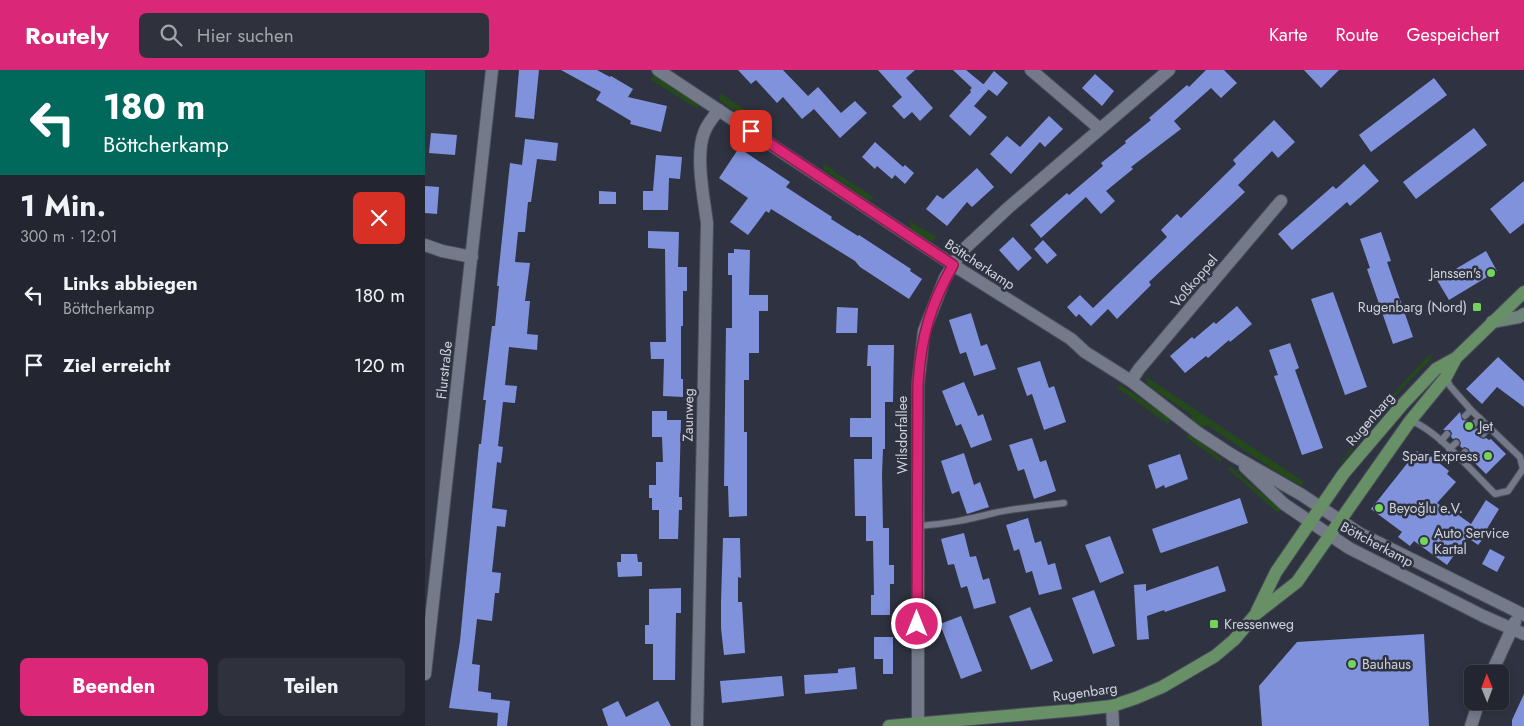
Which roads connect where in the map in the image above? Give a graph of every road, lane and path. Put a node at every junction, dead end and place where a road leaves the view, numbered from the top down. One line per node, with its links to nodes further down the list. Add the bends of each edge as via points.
1 (492, 70): 9 (street, Flurstraße)
2 (658, 70): 5 (street, Böttcherkamp)
3 (1031, 70): 6 (street)
4 (1169, 70): 6 (street, Wilsdorfallee)
5 (719, 110): 10 (street, Böttcherkamp); 45 (street, Zaunweg, via 701,143 707,223)
6 (1100, 129): 10 (street, Wilsdorfallee, via 989,226 961,252)
7 (1281, 201): 16 (street, Voßkoppel)
8 (425, 245): 9 (street)
9 (472, 257): 41 (street, Flurstraße)
10 (953, 265): 16 (street, Böttcherkamp, via 1071,339); 35 (street, Wilsdorfallee, via 924,331 919,358)
11 (1524, 292): 13 (main road, Rugenbarg)
12 (1524, 314): 13 (main road)
13 (1493, 322): 14 (main road, Rugenbarg)
14 (1455, 358): 15 (main road, Rugenbarg); 32 (main road, Rugenbarg, via 1436,369 1402,405 1344,473)
15 (1446, 377): 17 (lane); 20 (main road, Rugenbarg)
16 (1131, 382): 29 (street, Böttcherkamp)
17 (1471, 410): 18 (lane); 19 (lane)
18 (1465, 416)
19 (1480, 418): 21 (lane); 22 (lane)
20 (1410, 421): 25 (lane, via 1419,423); 33 (main road, Rugenbarg)
21 (1473, 425)
22 (1489, 427): 24 (lane); 30 (lane, via 1520,456 1523,469 1508,491 1495,494)
23 (1447, 434): 25 (lane)
24 (1483, 434)
25 (1441, 441): 27 (lane)
26 (1456, 442): 27 (lane)
27 (1449, 449): 30 (lane)
28 (1465, 452): 30 (lane)
29 (1232, 454): 32 (street, Böttcherkamp); 34 (street, Böttcherkamp, via 1284,504)
30 (1459, 459)
31 (1064, 503): 35 (lane)
32 (1321, 507): 33 (street, Böttcherkamp); 34 (main road, Rugenbarg)
33 (1340, 520): 36 (main road, Rugenbarg); 38 (street, Böttcherkamp, via 1359,533)
34 (1311, 523): 36 (street, Böttcherkamp); 37 (main road, Rugenbarg, via 1276,572)
35 (917, 526): 44 (street, Wilsdorfallee)
36 (1330, 536): 37 (main road, Rugenbarg, via 1297,582); 39 (street, Böttcherkamp)
37 (1256, 614): 42 (main road, Rugenbarg, via 1234,640 1207,661 1155,690)
38 (1522, 614): 39 (street)
39 (1518, 632): 40 (street)
40 (1497, 665)
41 (425, 674)
42 (1112, 706): 44 (main road, Rugenbarg); 47 (street)
43 (1476, 710): 48 (street)
44 (918, 723): 46 (main road, Rugenbarg)
45 (697, 726)
46 (889, 726)
47 (1113, 726)
48 (1471, 726)

